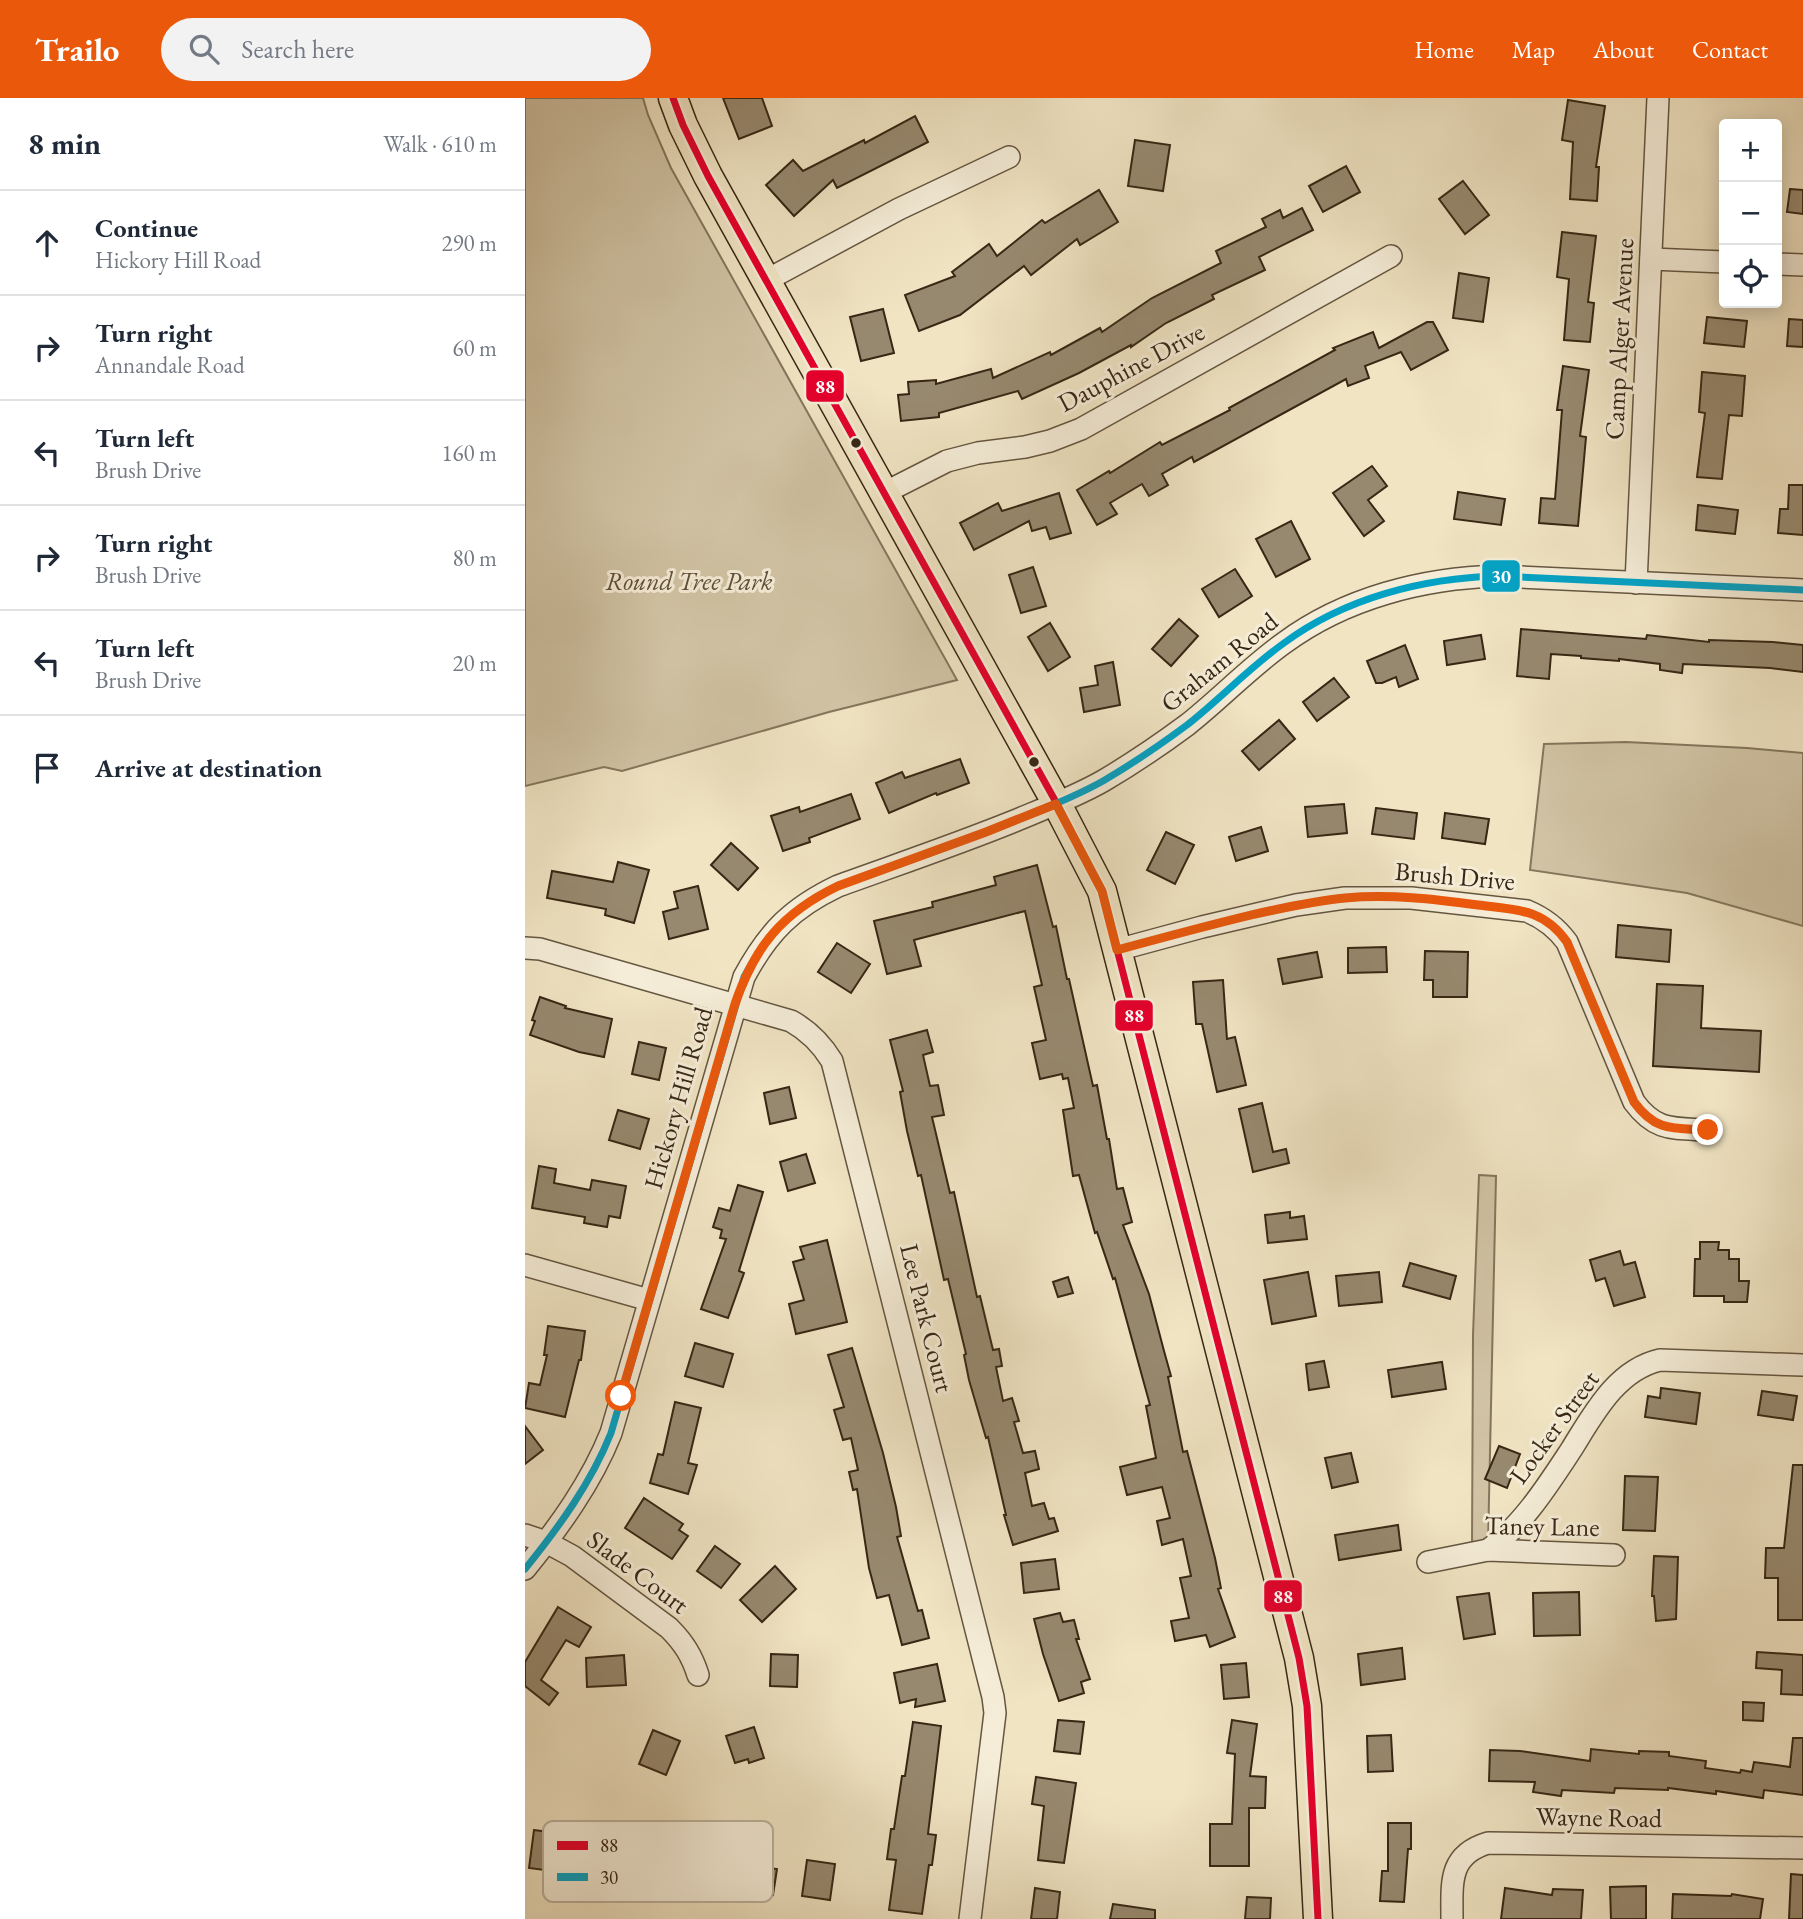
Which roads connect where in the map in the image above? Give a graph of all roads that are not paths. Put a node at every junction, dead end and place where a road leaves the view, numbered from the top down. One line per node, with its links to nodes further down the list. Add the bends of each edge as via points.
1 (673, 98): 9 (main road, via 708,176)
2 (1658, 98): 5 (street, Camp Alger Avenue)
3 (1009, 157): 9 (street)
4 (1391, 256): 10 (street, Dauphine Drive, via 1081,429 1050,441 947,461)
5 (1651, 259): 6 (street); 11 (street, Camp Alger Avenue)
6 (1719, 262)
7 (1782, 264): 8 (street)
8 (1803, 265)
9 (765, 281): 10 (main road)
10 (884, 494): 13 (main road)
11 (1636, 583): 12 (street, Graham Road); 13 (street, Graham Road, via 1475,577 1400,589 1352,605 1286,640 1189,724 1144,756)
12 (1803, 590)
13 (1056, 804): 15 (main road, via 1102,891); 16 (street, Hickory Hill Road, via 818,895 774,930 757,952)
14 (525, 948): 16 (street, Lee Park Court)
15 (1117, 950): 17 (street, Brush Drive, via 1296,905 1345,898 1425,898 1527,911 1543,918 1567,942 1634,1102 1644,1115 1671,1128); 30 (main road, via 1299,1658 1307,1706)
16 (735, 1004): 19 (street, Hickory Hill Road); 29 (street, Lee Park Court, via 807,1030 822,1045 835,1070 993,1698 995,1713)
17 (1708, 1130)
18 (525, 1265): 19 (street)
19 (649, 1300): 22 (street, Hickory Hill Road, via 603,1454)
20 (1803, 1365): 23 (street, Locker Street, via 1646,1363 1597,1408 1519,1522)
21 (525, 1535): 22 (street, Slade Court)
22 (546, 1542): 26 (street, Hickory Hill Road); 27 (street, Slade Court, via 572,1556 669,1629 682,1641)
23 (1487, 1550): 24 (street, Taney Lane); 25 (street, Taney Lane)
24 (1614, 1555)
25 (1428, 1562)
26 (525, 1569)
27 (698, 1675)
28 (1803, 1848): 31 (street, Wayne Road, via 1488,1843 1459,1860)
29 (970, 1919)
30 (1318, 1919)
31 (1452, 1919)

